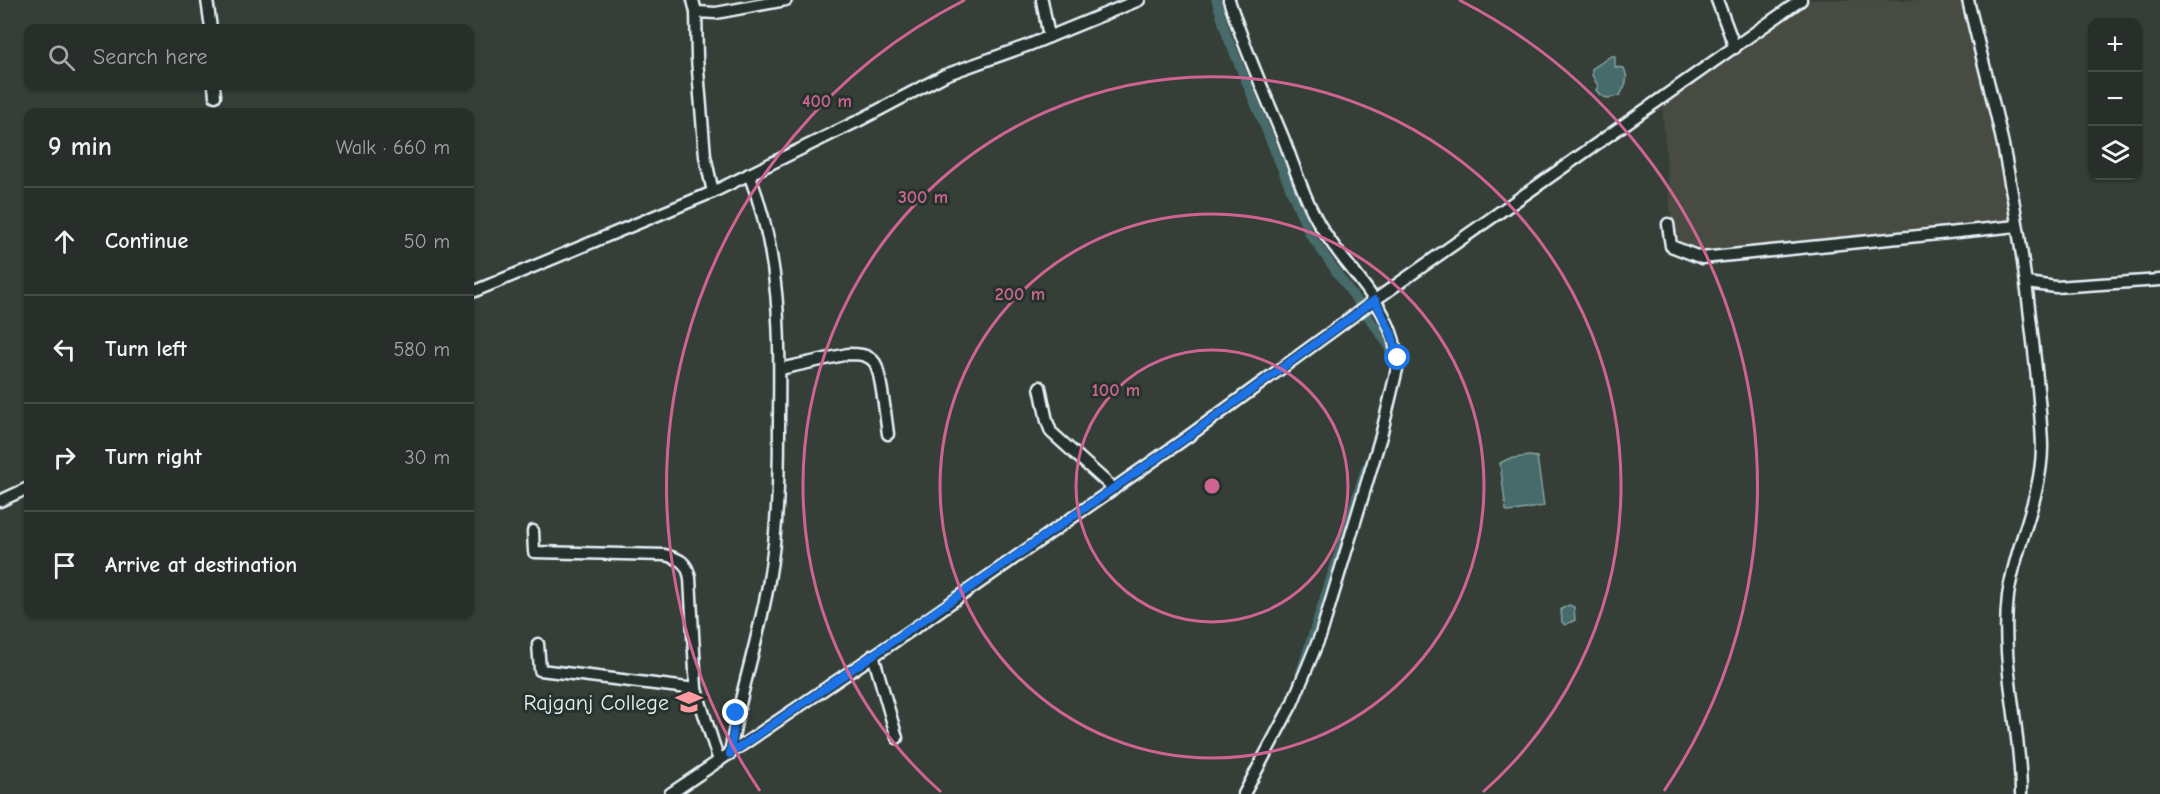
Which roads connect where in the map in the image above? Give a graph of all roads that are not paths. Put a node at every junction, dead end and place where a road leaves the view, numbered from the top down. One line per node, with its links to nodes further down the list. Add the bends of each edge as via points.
1 (207, 0): 11 (street)
2 (693, 0): 10 (street)
3 (786, 0): 10 (street, via 716,13)
4 (1042, 0): 12 (street)
5 (1139, 0): 12 (street)
6 (1229, 0): 21 (street, via 1316,220 1353,273)
7 (1717, 0): 13 (street)
8 (1801, 0): 13 (street)
9 (1968, 0): 17 (street, via 2003,144)
10 (696, 12): 15 (street, via 705,156)
11 (210, 24)
12 (1049, 37): 14 (street, via 945,75)
13 (1735, 48): 21 (street)
14 (749, 174): 15 (street); 22 (street, via 776,277)
15 (713, 192): 20 (street)
16 (1668, 224): 17 (street, via 1671,246 1702,258)
17 (2017, 226): 19 (street)
18 (2160, 280): 19 (street, via 2056,287)
19 (2027, 283): 37 (street, via 2039,399 2041,470 2013,566 2006,624)
20 (474, 291)
21 (1368, 305): 25 (street); 36 (street, via 1392,335 1398,358 1381,436 1321,634 1292,704)
22 (780, 369): 24 (street, via 848,354 869,358 878,373); 33 (street, via 778,517 768,584 736,713)
23 (1040, 387): 25 (street, via 1051,432)
24 (888, 434)
25 (1114, 489): 30 (street)
26 (24, 490): 27 (street)
27 (0, 501)
28 (532, 531): 31 (street, via 534,552 665,555 683,561 690,578)
29 (538, 644): 31 (street, via 540,670)
30 (873, 656): 32 (street); 33 (street)
31 (696, 689): 34 (street)
32 (897, 738)
33 (730, 754): 34 (street)
34 (719, 762): 35 (street)
35 (669, 794)
36 (1244, 794)
37 (2021, 794)

